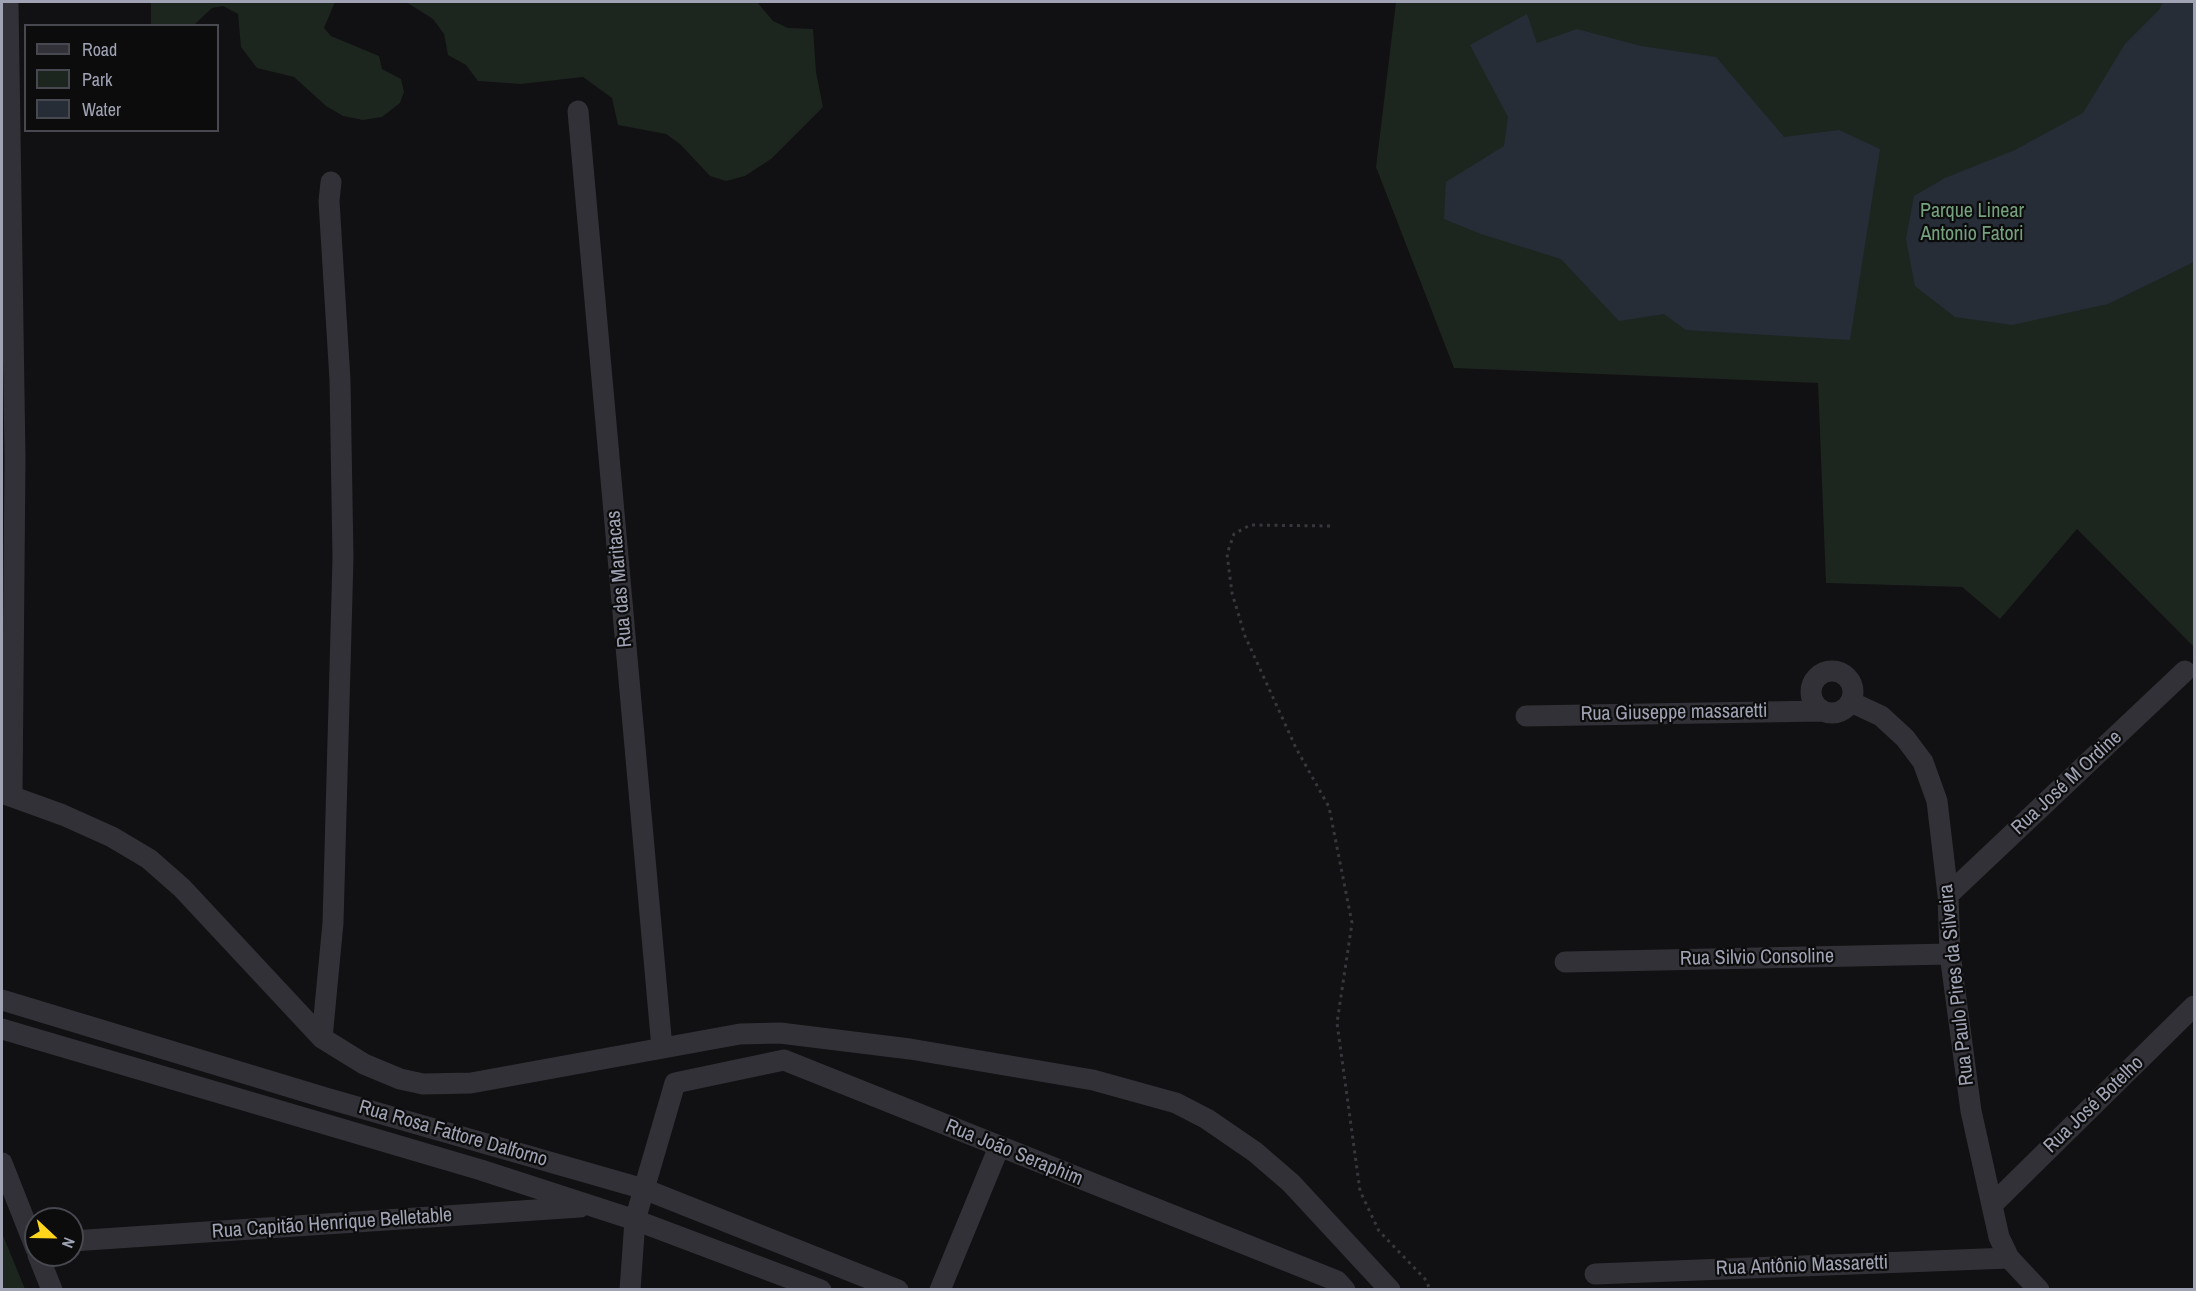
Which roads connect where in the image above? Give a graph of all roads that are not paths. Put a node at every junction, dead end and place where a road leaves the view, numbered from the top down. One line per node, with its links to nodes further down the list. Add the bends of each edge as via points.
1 (8, 2): 8 (street, via 15,458)
2 (578, 111): 16 (street, Rua das Maritacas)
3 (331, 183): 15 (street, via 328,201 340,380 343,558 333,923)
4 (2186, 671): 9 (street, Rua José M Ordine)
5 (1851, 702): 6 (street, via 1835,714); 6 (street, via 1853,688 1846,676 1825,672 1811,687 1812,701); 9 (street, Rua Paulo Pires da Silveira, via 1881,716 1923,762 1937,801)
6 (1822, 711): 7 (street, Rua Giuseppe massaretti)
7 (1526, 716)
8 (7, 795): 15 (street, via 92,828 149,859 182,888)
9 (1948, 895): 10 (street, Rua Paulo Pires da Silveira)
10 (1950, 954): 11 (street, Rua Silvio Consoline); 22 (street, Rua Paulo Pires da Silveira, via 1971,1111)
11 (1564, 962)
12 (2, 1000): 17 (street, Rua Rosa Fattore Dalforno)
13 (2194, 1006): 22 (street, Rua José Botelho)
14 (2, 1029): 18 (street, Rua Rosa Fattore Dalforno)
15 (322, 1038): 16 (street, via 364,1064 423,1084 471,1083)
16 (662, 1048): 36 (street, via 740,1034 780,1033 837,1039 1093,1080 1176,1103 1255,1152 1291,1183)
17 (405, 1119): 18 (street); 21 (street, Rua Rosa Fattore Dalforno)
18 (397, 1143): 23 (street, Rua Rosa Fattore Dalforno)
19 (999, 1147): 21 (street, Rua João Seraphim, via 784,1060 675,1083); 30 (street, Rua João Seraphim); 35 (street)
20 (2, 1163): 24 (street)
21 (644, 1189): 25 (street); 34 (street, Rua Rosa Fattore Dalforno)
22 (1993, 1204): 27 (street, Rua Paulo Pires da Silveira, via 1999,1237)
23 (591, 1206): 25 (street, Rua Rosa Fattore Dalforno); 26 (street, Rua Capitão Henrique Belletable)
24 (24, 1218)
25 (635, 1220): 32 (street); 33 (street, Rua Rosa Fattore Dalforno)
26 (84, 1240)
27 (2009, 1258): 29 (street, Rua Antônio Massaretti); 37 (street, Rua Paulo Pires da Silveira)
28 (43, 1267): 31 (street)
29 (1595, 1274)
30 (1337, 1287)
31 (52, 1290)
32 (630, 1290)
33 (821, 1290)
34 (898, 1290)
35 (940, 1290)
36 (1390, 1290)
37 (2039, 1290)

